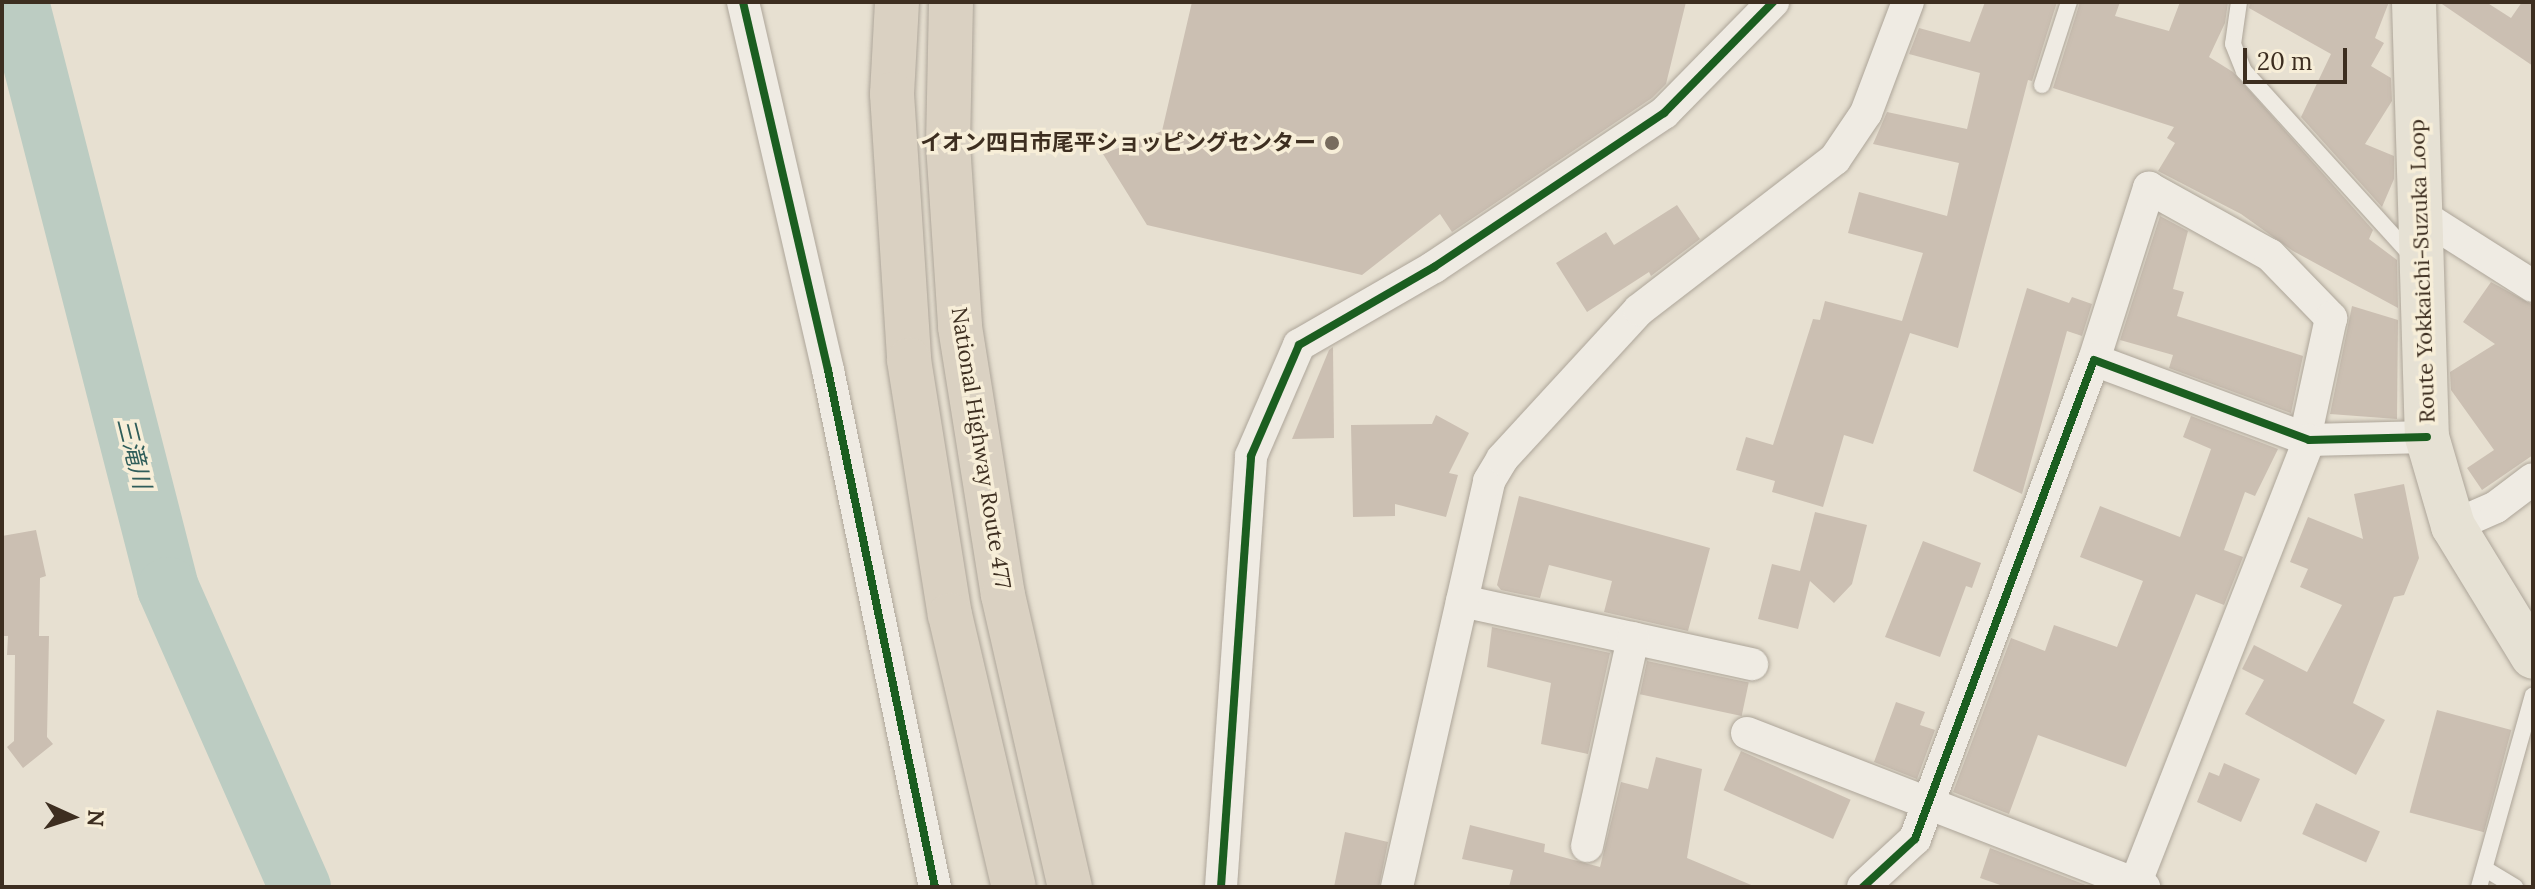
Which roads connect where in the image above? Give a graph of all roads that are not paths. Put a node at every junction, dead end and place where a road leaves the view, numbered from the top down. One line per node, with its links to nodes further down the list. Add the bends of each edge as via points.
1 (743, 2): 30 (street, via 828,370)
2 (897, 2): 31 (highway, via 892,94 909,360 950,615)
3 (951, 2): 32 (highway, National Highway Route 477, via 948,144 960,327 1003,595)
4 (1773, 2): 33 (street, via 1664,113 1434,267 1299,345 1251,456)
5 (1908, 2): 20 (street, via 1871,104 1835,159 1639,310 1502,459 1489,481)
6 (2069, 2): 9 (lane)
7 (2239, 2): 11 (lane, via 2233,44 2244,71)
8 (2414, 2): 10 (main road, Route Yokkaichi-Suzuka Loop)
9 (2042, 85)
10 (2418, 213): 11 (main road, Route Yokkaichi-Suzuka Loop); 12 (street)
11 (2421, 266): 14 (main road, Route Yokkaichi-Suzuka Loop)
12 (2533, 286)
13 (2094, 360): 15 (street); 15 (street, via 2149,188 2270,255 2331,318); 26 (street)
14 (2427, 437): 15 (street); 19 (main road, Route Yokkaichi-Suzuka Loop)
15 (2307, 439): 29 (street)
16 (2533, 479): 18 (street)
17 (2533, 504): 18 (lane)
18 (2496, 507): 19 (street)
19 (2453, 526): 22 (main road, Route Yokkaichi-Suzuka Loop)
20 (1462, 601): 21 (street); 34 (street)
21 (1633, 638): 23 (street); 27 (street)
22 (2533, 657)
23 (1752, 664)
24 (2533, 695): 28 (lane)
25 (1747, 733): 26 (street)
26 (1927, 807): 29 (street); 35 (street, via 1915,839)
27 (1587, 846)
28 (2487, 870): 36 (lane); 37 (lane)
29 (2138, 886)
30 (935, 887)
31 (1014, 887)
32 (1070, 887)
33 (1221, 887)
34 (1397, 887)
35 (1863, 887)
36 (2479, 887)
37 (2515, 887)

